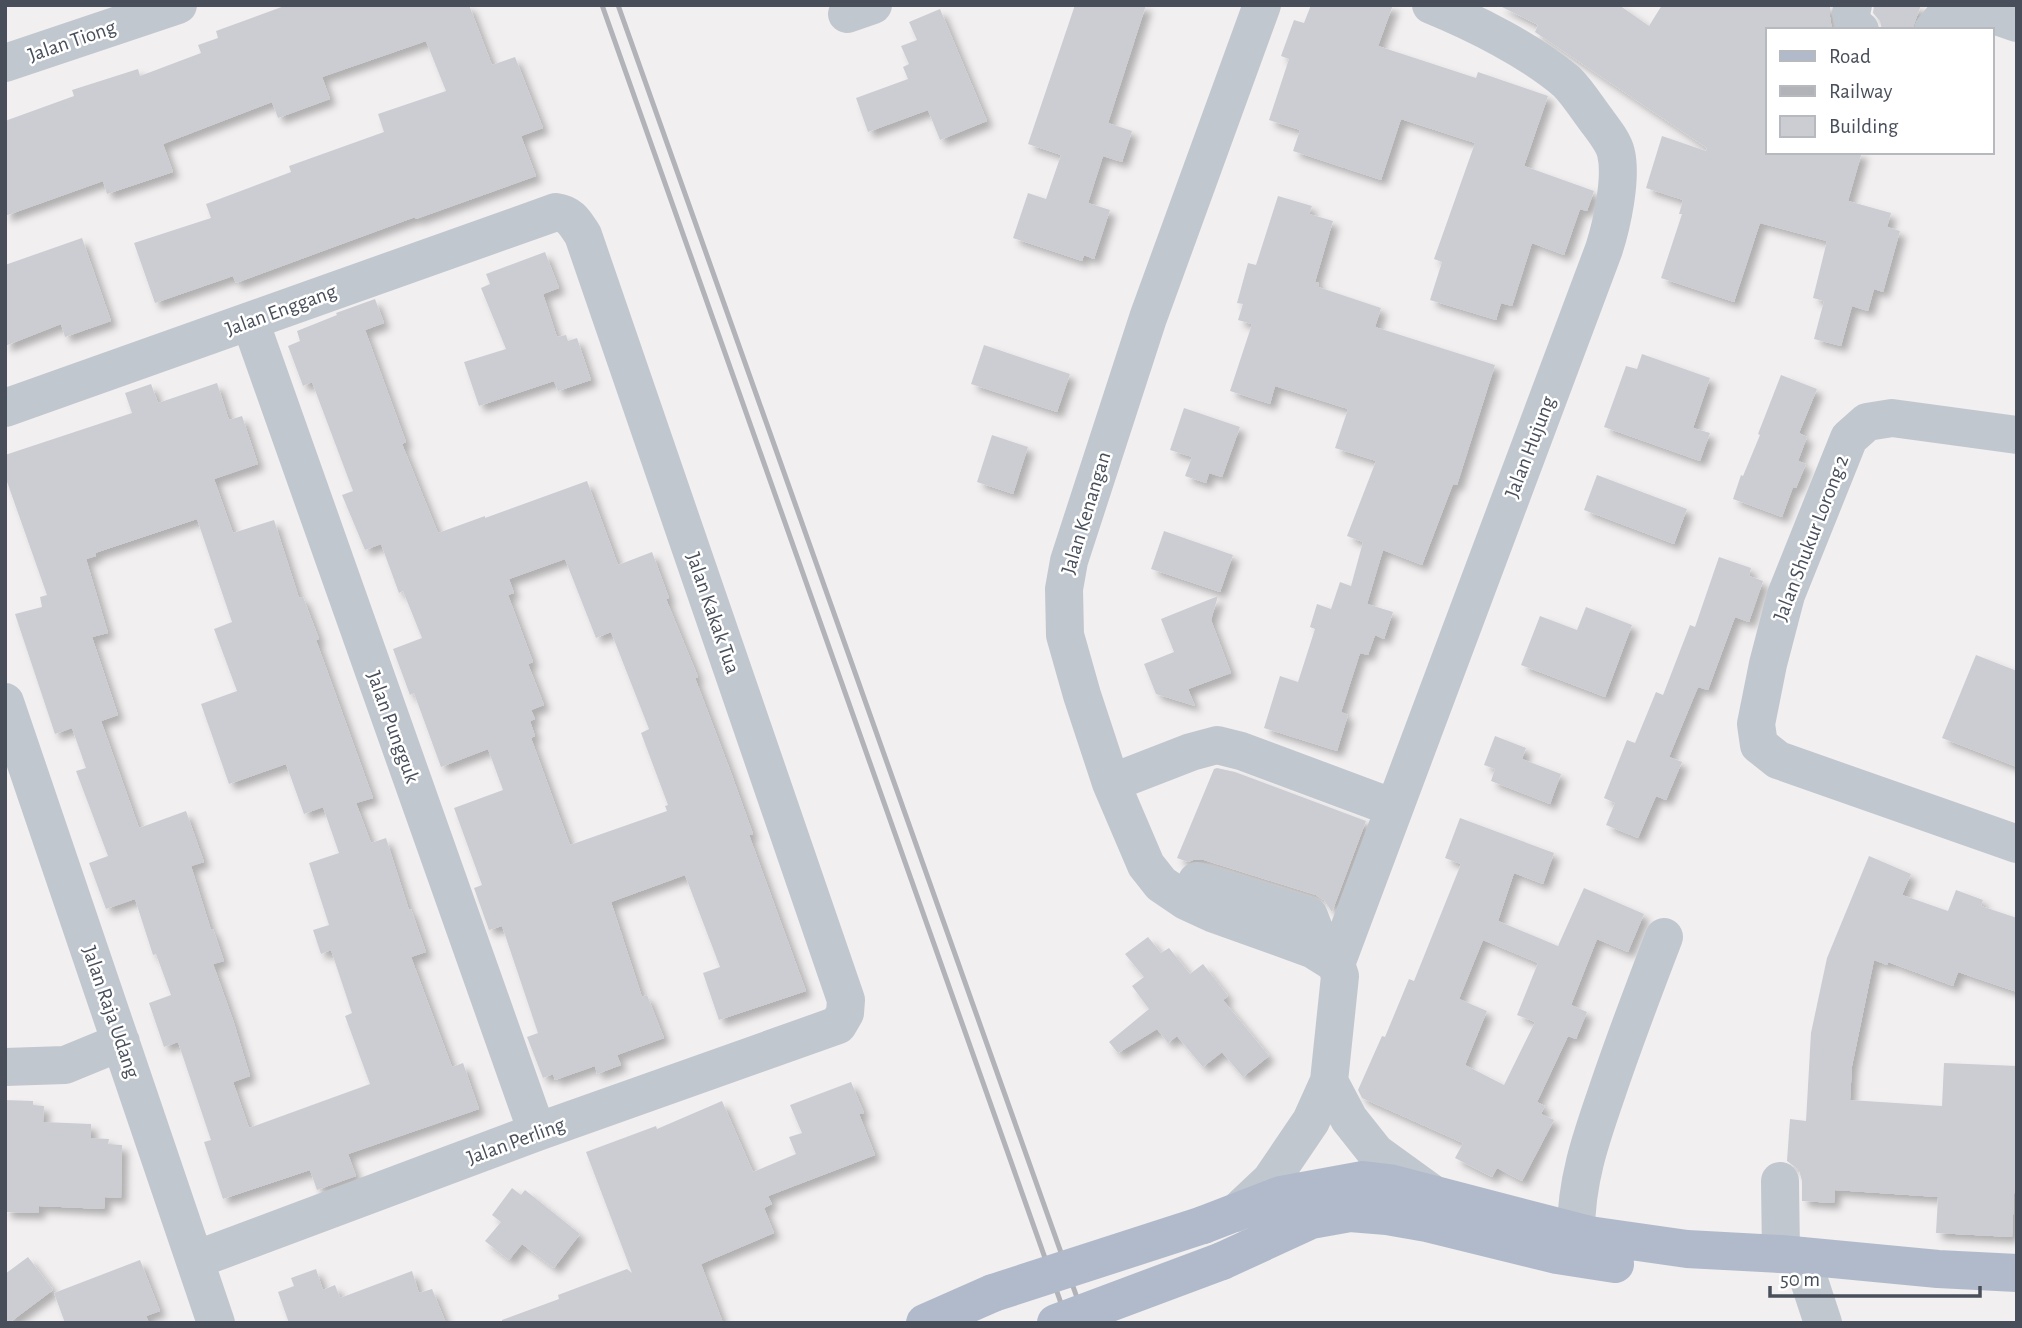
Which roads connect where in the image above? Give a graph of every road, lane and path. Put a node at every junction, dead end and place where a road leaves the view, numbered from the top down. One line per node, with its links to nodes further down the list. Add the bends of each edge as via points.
1 (178, 5): 8 (street, Jalan Tiong)
2 (1262, 5): 14 (street, Jalan Kenangan, via 1148,318 1069,561 1065,635 1082,695)
3 (1431, 5): 15 (street, Jalan Hujung, via 1530,56 1568,83 1616,152 1617,182 1604,249)
4 (1853, 5): 6 (street)
5 (2017, 23): 7 (street, via 1962,9 1951,11)
6 (1857, 28)
7 (1935, 28)
8 (5, 63)
9 (556, 212): 10 (street, Jalan Enggang); 19 (street, Jalan Kakak Tua, via 572,218 583,235 846,1000)
10 (250, 321): 11 (street, Jalan Enggang); 23 (street, Jalan Pungguk)
11 (5, 408)
12 (2017, 435): 16 (street, Jalan Shukur Lorong 2, via 1892,418 1867,422 1849,438 1786,595 1756,724 1759,745 1778,760)
13 (5, 702): 20 (street, Jalan Raja Udang)
14 (1119, 780): 15 (street, via 1217,745); 18 (street, Jalan Kenangan, via 1146,865 1186,901)
15 (1394, 808): 18 (street, Jalan Hujung)
16 (2017, 844)
17 (1664, 937): 27 (street, via 1622,1046 1584,1165)
18 (1330, 960): 22 (street, via 1340,976)
19 (838, 1025): 23 (street, Jalan Perling)
20 (121, 1042): 21 (street, via 65,1065); 28 (street, Jalan Raja Udang)
21 (5, 1067)
22 (1329, 1081): 25 (street, via 1349,1119 1376,1153); 26 (street, via 1311,1121 1271,1180)
23 (537, 1132): 28 (street, Jalan Perling)
24 (1780, 1181): 29 (street)
25 (1434, 1195): 26 (main road, via 1363,1180 1281,1195); 27 (main road)
26 (1220, 1219): 32 (main road, bridge, via 993,1293)
27 (1576, 1232): 29 (main road)
28 (195, 1260): 31 (street, Jalan Raja Udang)
29 (1796, 1262): 30 (main road); 33 (main road, bridge, via 1718,1273 1640,1268 1557,1255 1400,1218 1350,1213 1311,1220 1222,1261); 34 (street)
30 (2017, 1273)
31 (216, 1323)
32 (925, 1323)
33 (1056, 1323)
34 (1823, 1323)

